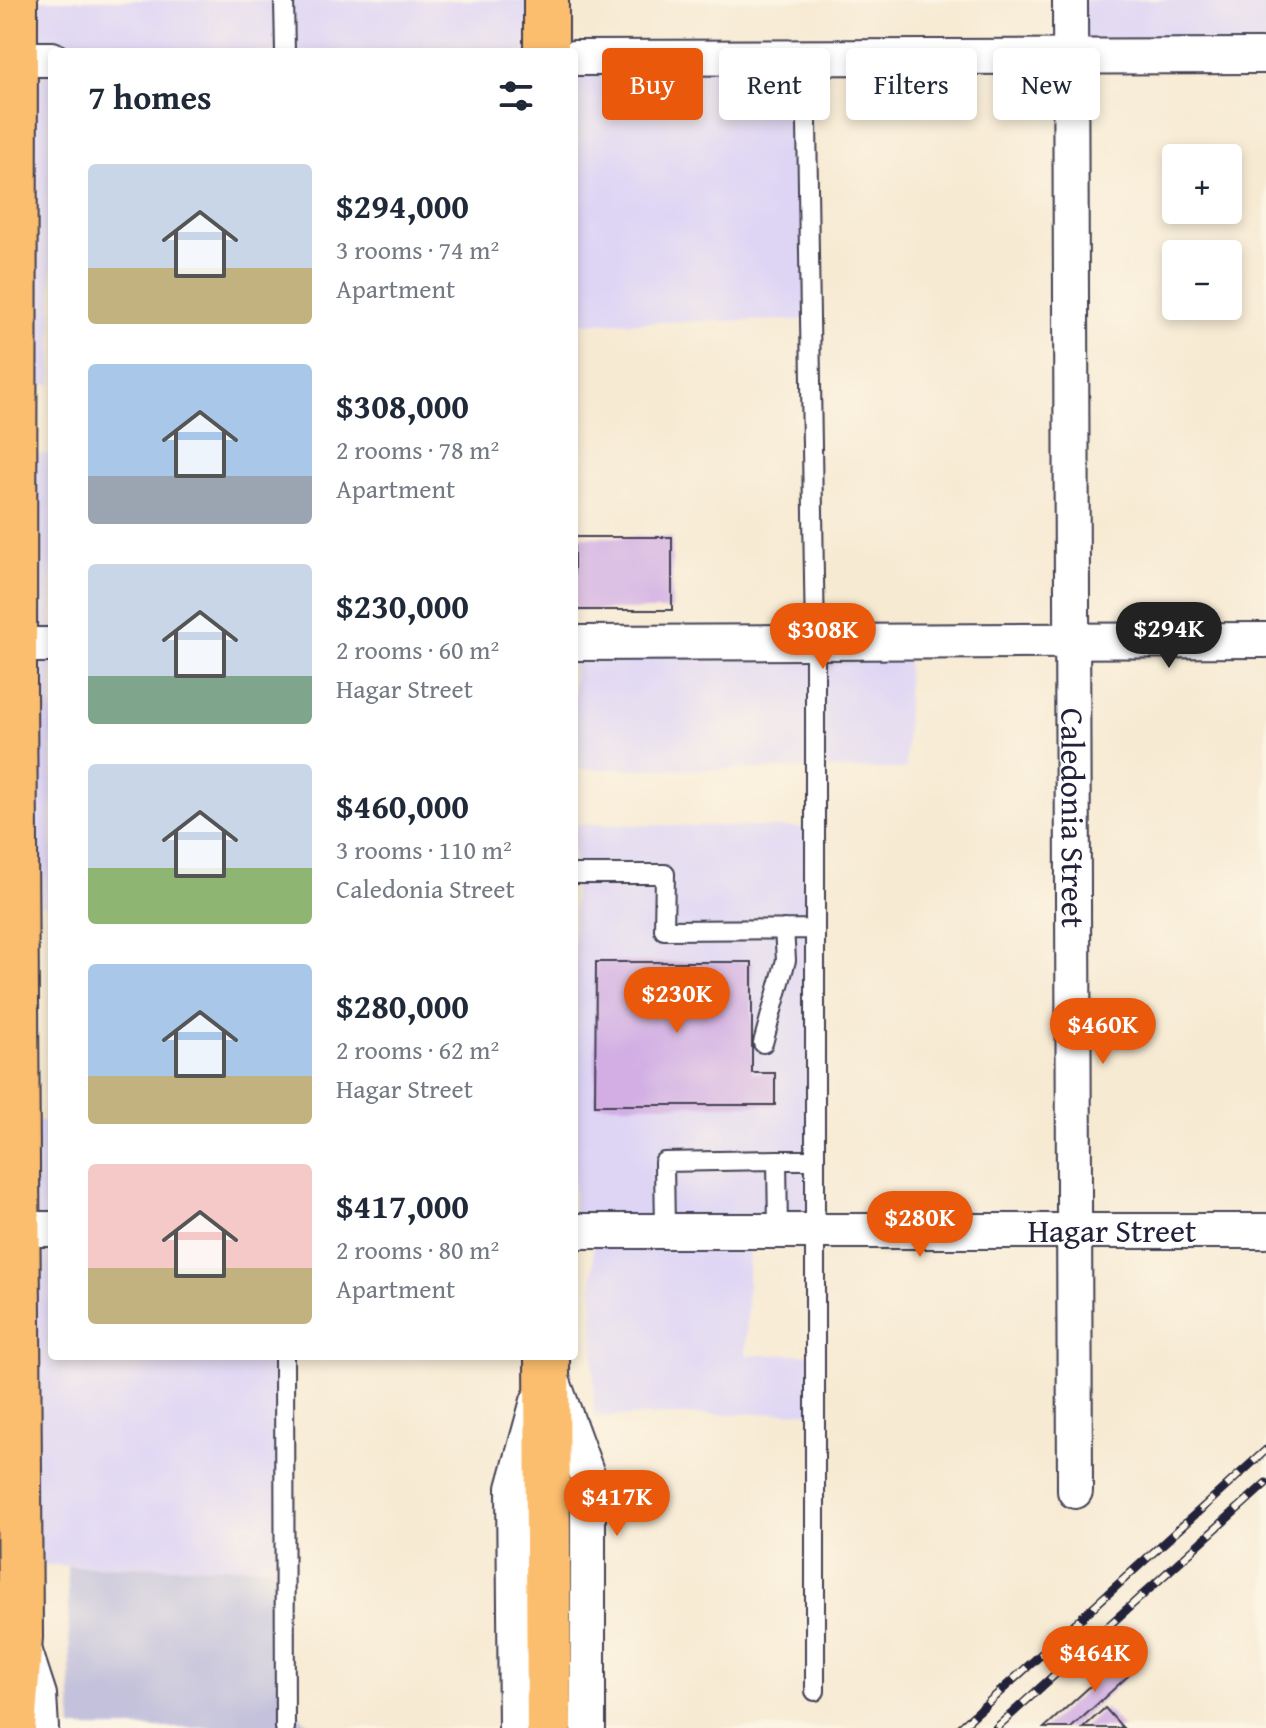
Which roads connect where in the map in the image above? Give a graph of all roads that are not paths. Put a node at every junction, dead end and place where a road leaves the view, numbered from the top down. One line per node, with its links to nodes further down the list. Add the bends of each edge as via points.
1 (15, 0): 14 (highway)
2 (284, 0): 5 (lane)
3 (546, 0): 6 (highway)
4 (1070, 0): 7 (street, Caledonia Street)
5 (285, 48)
6 (546, 48)
7 (1070, 48)
8 (1100, 56): 9 (street)
9 (1266, 56)
10 (993, 57): 13 (street)
11 (578, 58): 12 (street)
12 (719, 58)
13 (830, 58)
14 (34, 59): 21 (highway)
15 (807, 120): 19 (lane)
16 (1070, 120): 18 (street, Caledonia Street)
17 (1266, 640): 18 (street)
18 (1072, 641): 19 (street); 33 (street, Caledonia Street)
19 (815, 642): 20 (street); 24 (lane)
20 (578, 643)
21 (22, 645): 28 (highway)
22 (578, 874): 23 (lane, via 665,874 664,930)
23 (784, 929): 24 (lane); 25 (lane, via 786,960)
24 (814, 929): 27 (lane)
25 (763, 1043)
26 (777, 1160): 27 (lane); 30 (lane, via 664,1162); 31 (lane)
27 (815, 1160): 29 (lane)
28 (23, 1229): 38 (highway)
29 (816, 1229): 31 (street, Hagar Street); 33 (street, Hagar Street); 39 (lane)
30 (665, 1230): 31 (street, Hagar Street); 32 (street, Hagar Street)
31 (778, 1230)
32 (578, 1231)
33 (1074, 1231): 34 (street, Hagar Street); 37 (street, Caledonia Street)
34 (1266, 1231)
35 (284, 1360): 42 (lane)
36 (547, 1361): 43 (street, via 514,1488); 44 (highway); 45 (street, via 588,1477)
37 (1075, 1491)
38 (20, 1637): 40 (highway); 41 (street, via 39,1695)
39 (815, 1691)
40 (13, 1728)
41 (41, 1728)
42 (285, 1728)
43 (516, 1728)
44 (549, 1728)
45 (588, 1728)

